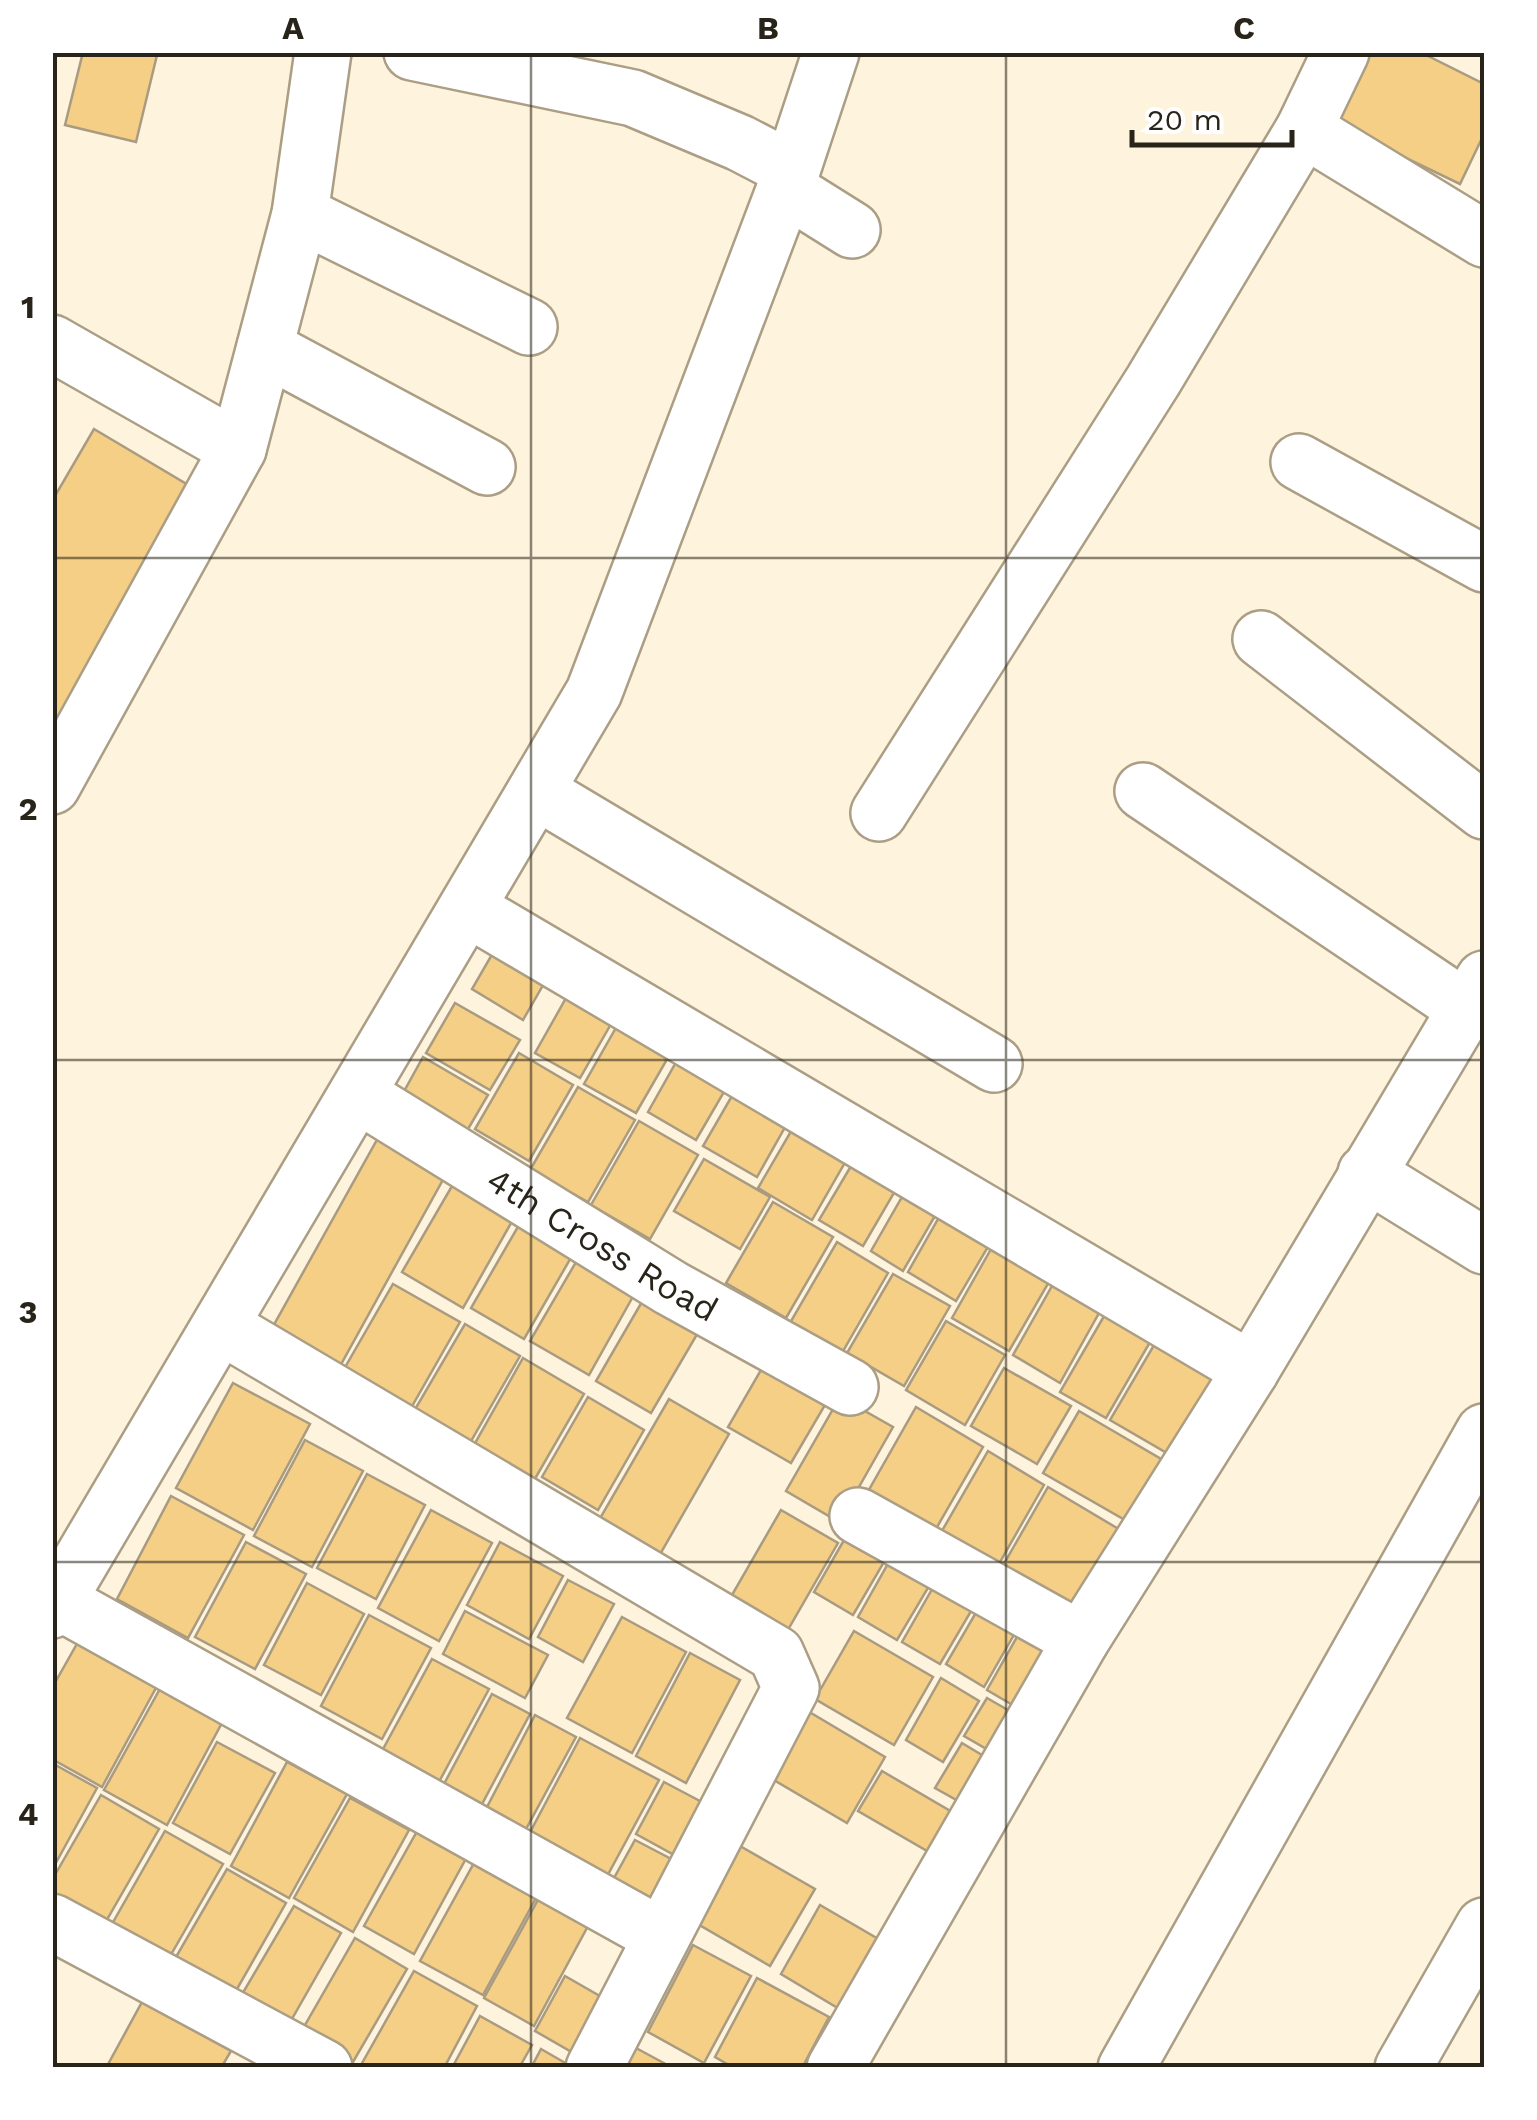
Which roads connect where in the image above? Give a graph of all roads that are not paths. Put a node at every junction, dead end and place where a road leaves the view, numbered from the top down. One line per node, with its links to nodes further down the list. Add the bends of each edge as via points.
1 (323, 52): 7 (street)
2 (412, 52): 6 (street, via 632,98 740,142)
3 (831, 52): 6 (street)
4 (1341, 52): 5 (street)
5 (1304, 129): 9 (street); 22 (street)
6 (788, 179): 8 (street); 19 (street, via 594,692)
7 (300, 214): 10 (street); 12 (street)
8 (852, 230)
9 (1484, 239)
10 (529, 327)
11 (52, 343): 13 (street)
12 (265, 348): 13 (street); 15 (street)
13 (238, 450): 18 (street)
14 (1298, 462): 16 (street)
15 (487, 467)
16 (1484, 564)
17 (1261, 638): 21 (street)
18 (52, 786)
19 (536, 791): 23 (street); 25 (street)
20 (1143, 792): 24 (street)
21 (1484, 811)
22 (879, 813)
23 (467, 908): 26 (street); 30 (street)
24 (1475, 994): 27 (street)
25 (994, 1064)
26 (357, 1094): 29 (street); 31 (street, 4th Cross Road, via 671,1288)
27 (1366, 1174): 28 (street); 30 (street)
28 (1484, 1246)
29 (220, 1326): 34 (street); 38 (street, via 776,1654 791,1688)
30 (1251, 1370): 35 (street)
31 (850, 1388)
32 (1484, 1432): 42 (street)
33 (858, 1516): 35 (street)
34 (55, 1606): 38 (street)
35 (1081, 1640): 41 (street)
36 (52, 1922): 39 (street)
37 (1484, 1926): 43 (street)
38 (661, 1936): 40 (street)
39 (324, 2068)
40 (594, 2068)
41 (835, 2068)
42 (1126, 2068)
43 (1403, 2068)

